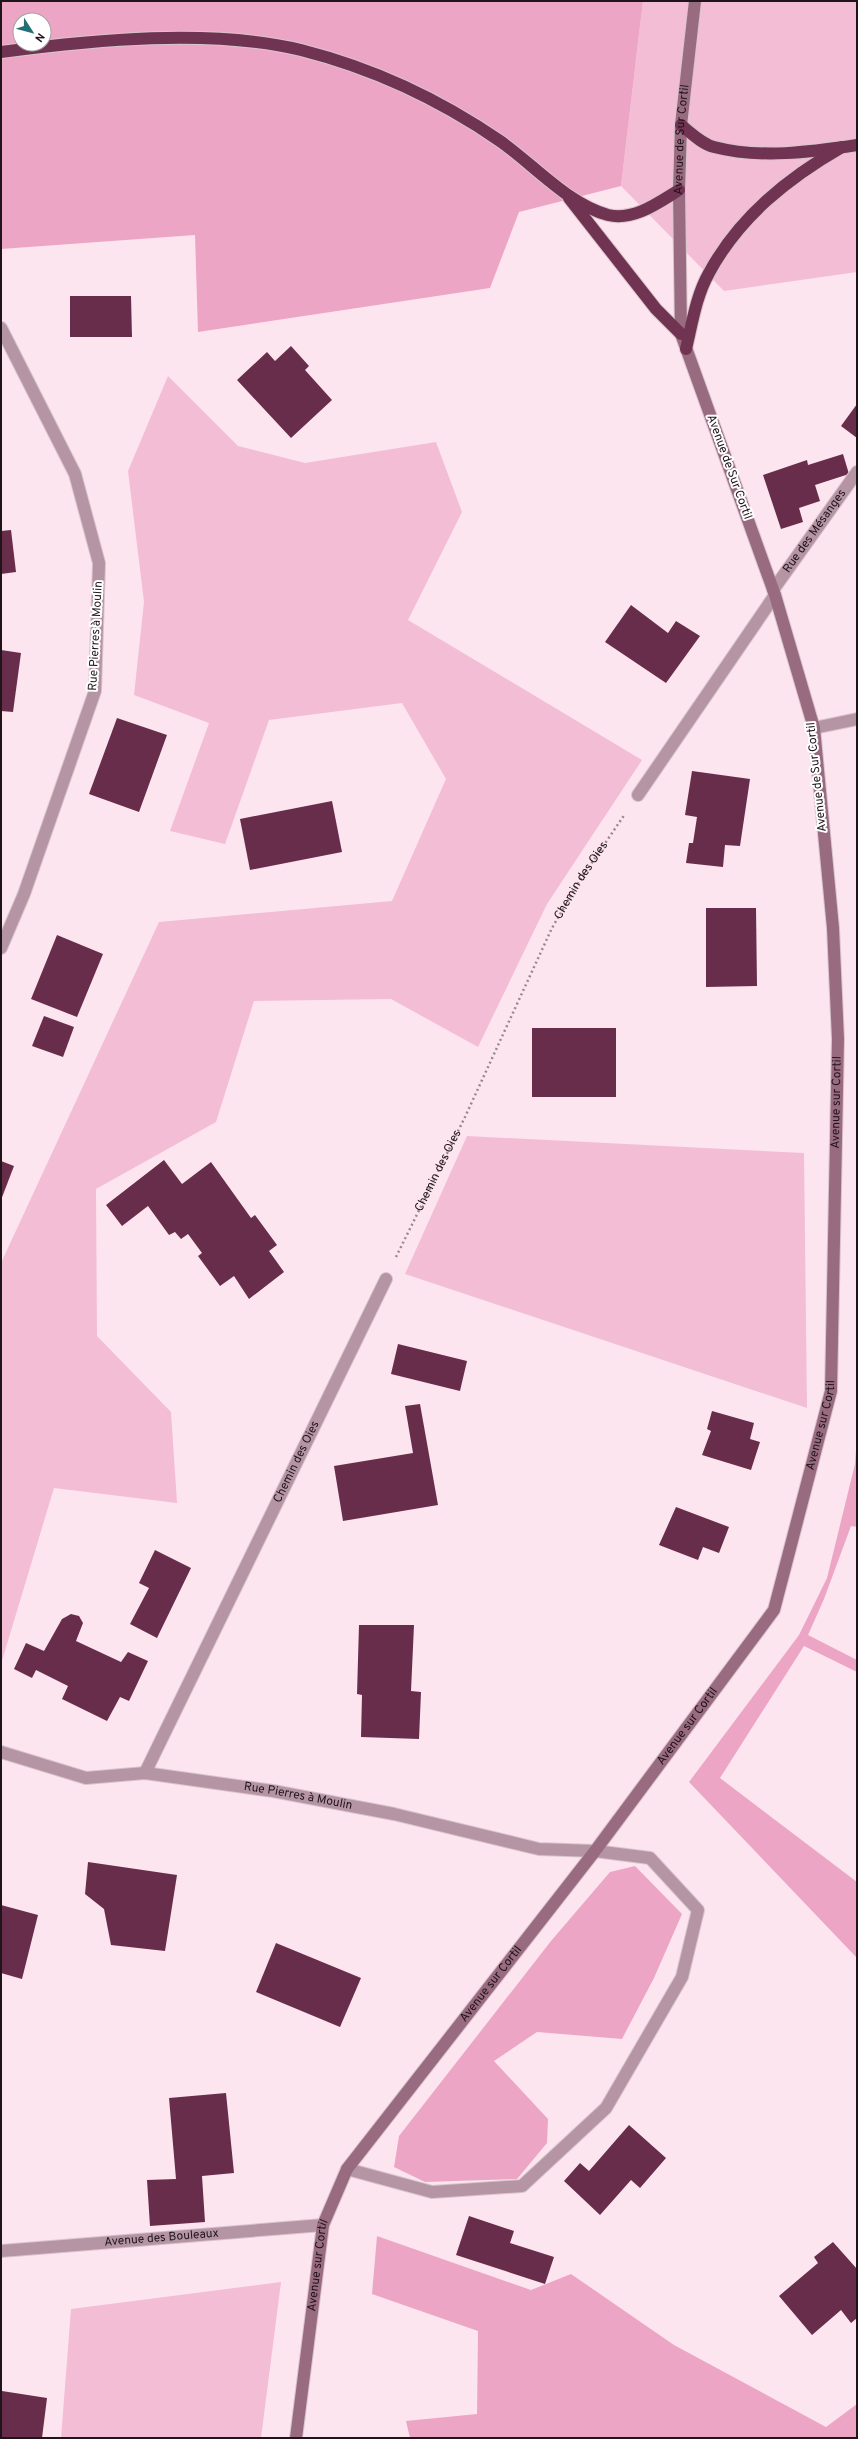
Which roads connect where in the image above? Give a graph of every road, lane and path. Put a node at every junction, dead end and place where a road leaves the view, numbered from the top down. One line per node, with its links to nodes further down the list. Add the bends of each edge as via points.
1 (695, 1): 3 (main road, Avenue de Sur Cortil)
2 (1, 52): 7 (highway, via 159,38 232,40 300,50 380,74 436,100 524,157)
3 (681, 125): 5 (highway, via 713,147 796,154); 6 (main road, Avenue de Sur Cortil)
4 (857, 145): 5 (highway)
5 (842, 147): 10 (highway, via 790,180 763,203 739,229 708,274 696,305)
6 (679, 190): 7 (highway, via 648,209 627,216 609,215 592,209); 9 (main road, Avenue de Sur Cortil)
7 (563, 191): 9 (highway, via 656,309)
8 (1, 328): 17 (street, Rue Pierres à Moulin, via 75,474 99,563 95,691 24,894)
9 (681, 334): 10 (main road, Avenue de Sur Cortil)
10 (686, 349): 12 (main road, Avenue de Sur Cortil)
11 (857, 472): 12 (street, Rue des Mésanges)
12 (774, 592): 14 (main road, Avenue de Sur Cortil); 15 (street)
13 (857, 719): 14 (street)
14 (814, 728): 16 (main road, Avenue de Sur Cortil)
15 (638, 795): 18 (path, Chemin des Oies, via 580,880 552,928 465,1117)
16 (833, 928): 21 (main road, Avenue sur Cortil, via 838,1039 831,1391 774,1610)
17 (1, 948)
18 (386, 1279): 20 (street, Chemin des Oies)
19 (1, 1752): 20 (street, Rue Pierres à Moulin, via 86,1778)
20 (145, 1773): 21 (street, Rue Pierres à Moulin, via 273,1790 394,1814 539,1849)
21 (595, 1851): 22 (main road, Avenue sur Cortil); 22 (street, Rue Pierres à Moulin, via 650,1858 698,1910 682,1977 606,2108 522,2186 432,2192)
22 (347, 2169): 23 (main road, Avenue sur Cortil)
23 (323, 2225): 24 (street, Avenue des Bouleaux); 25 (main road, Avenue sur Cortil)
24 (1, 2251)
25 (296, 2438)

